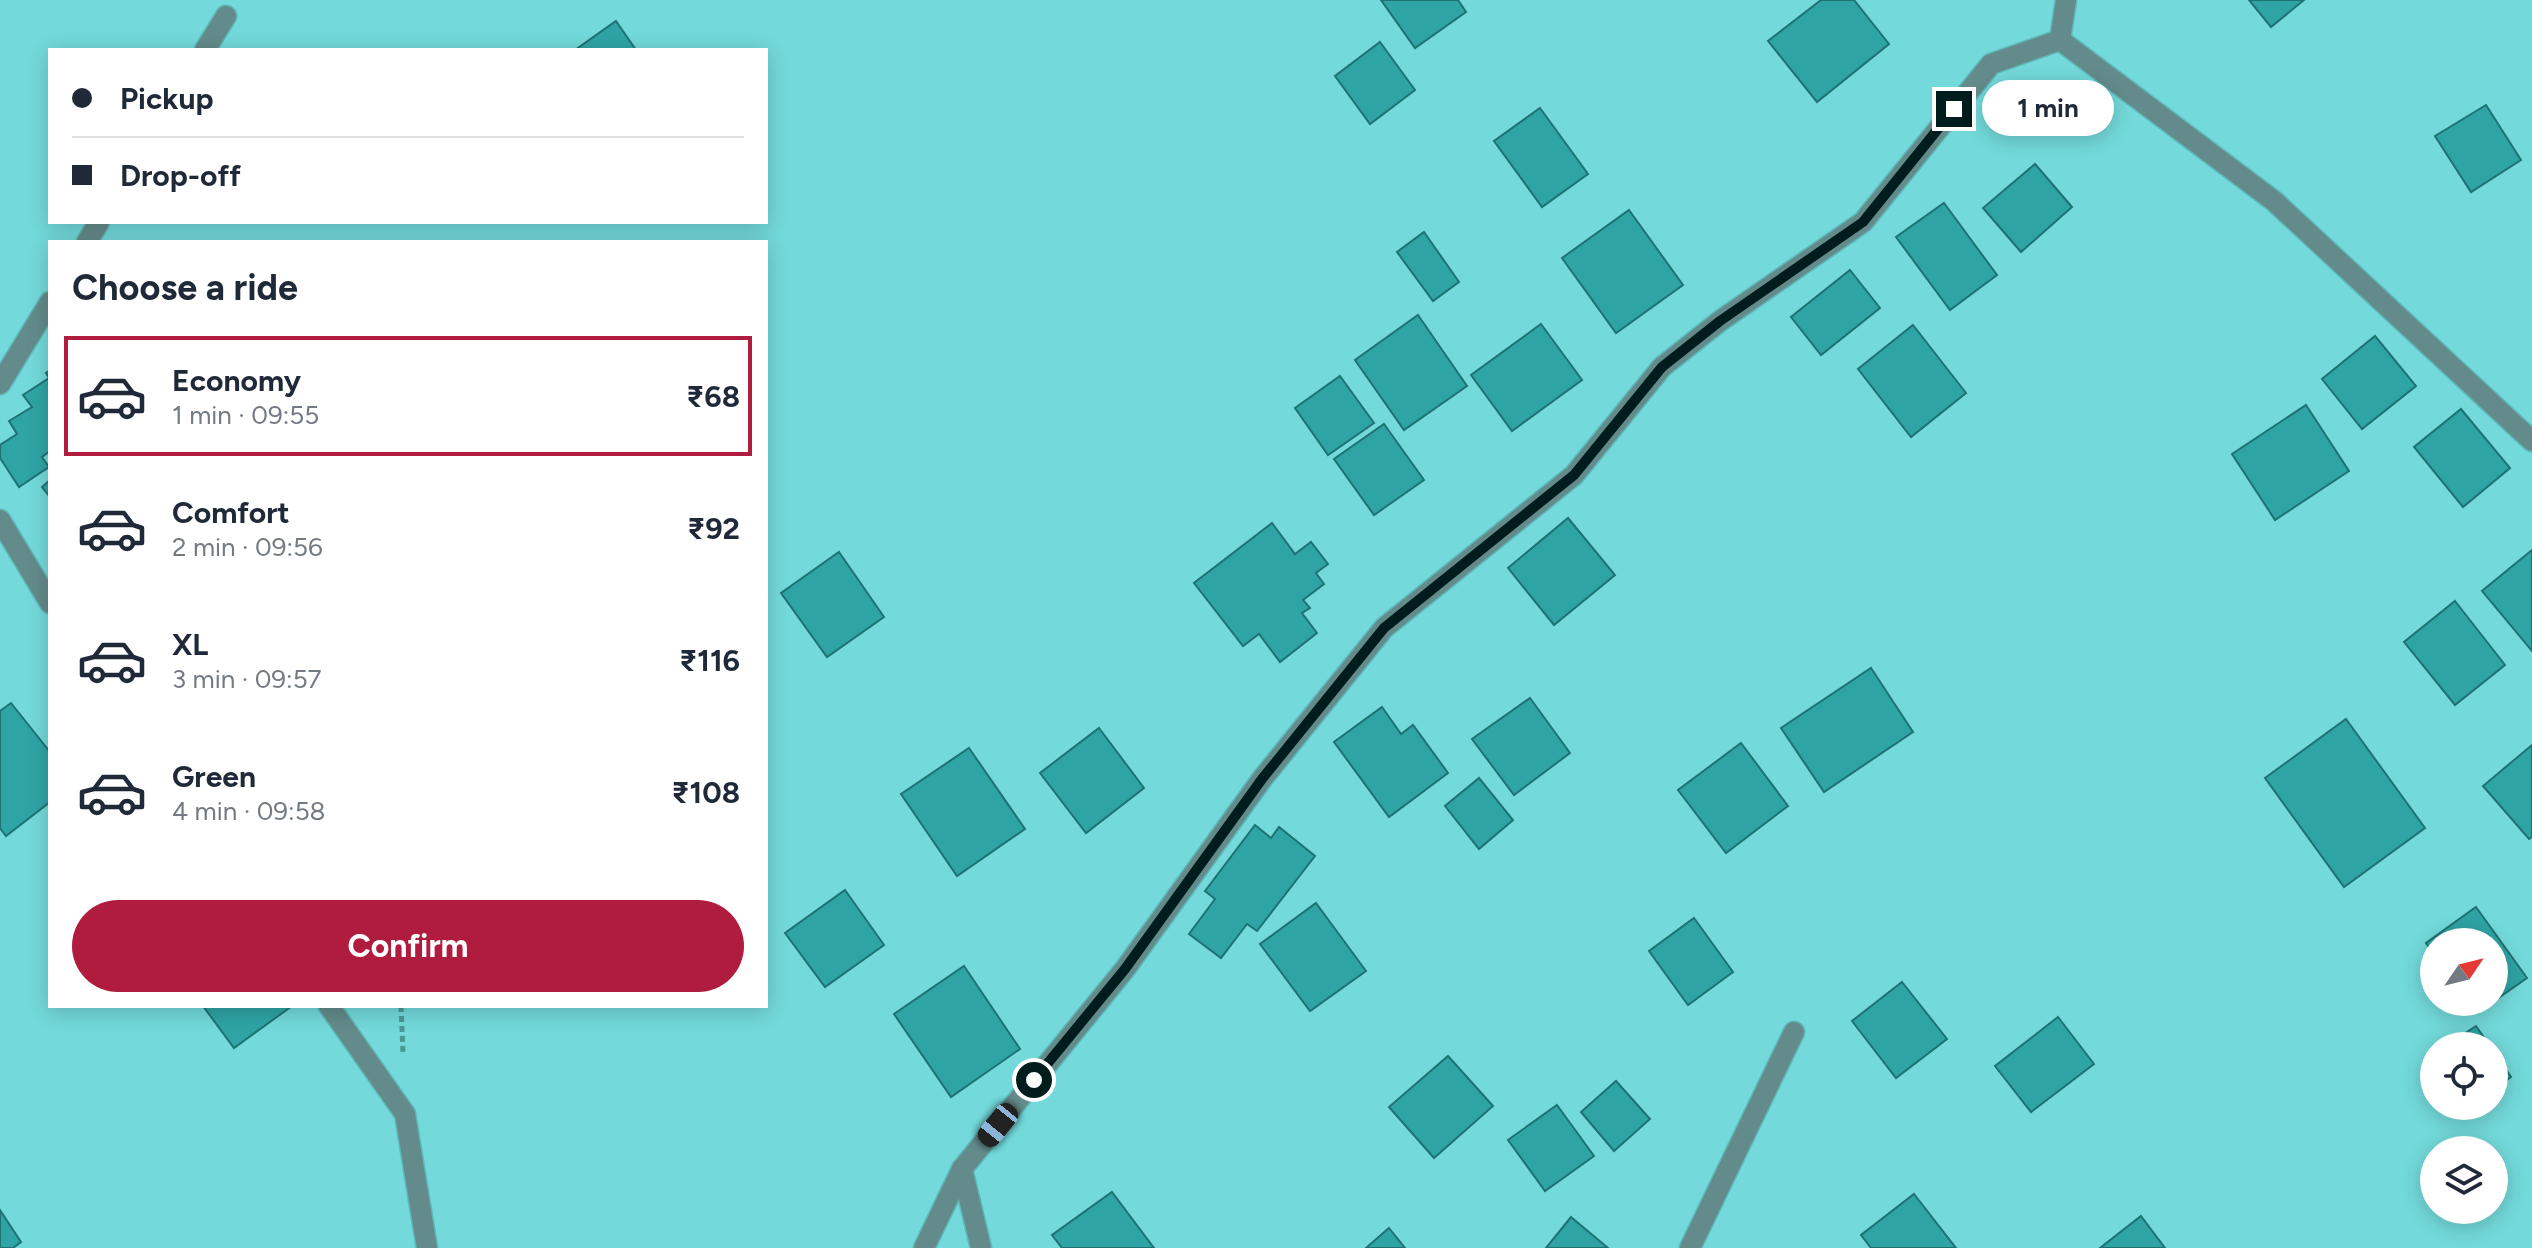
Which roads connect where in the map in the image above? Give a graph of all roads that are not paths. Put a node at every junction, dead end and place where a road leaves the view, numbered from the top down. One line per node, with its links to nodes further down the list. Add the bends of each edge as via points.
1 (2066, 0): 3 (street)
2 (226, 16): 4 (street)
3 (2060, 40): 7 (street, via 2274,201); 12 (street, via 1991,64 1863,222 1662,367 1574,475 1384,628 1262,779 1125,969)
4 (206, 48)
5 (48, 305): 6 (street)
6 (0, 384)
7 (2532, 441)
8 (0, 520): 9 (street)
9 (48, 600)
10 (330, 1008): 13 (street, via 405,1114)
11 (1794, 1032): 16 (street)
12 (962, 1169): 14 (street); 15 (street)
13 (427, 1248)
14 (924, 1248)
15 (981, 1248)
16 (1690, 1248)

